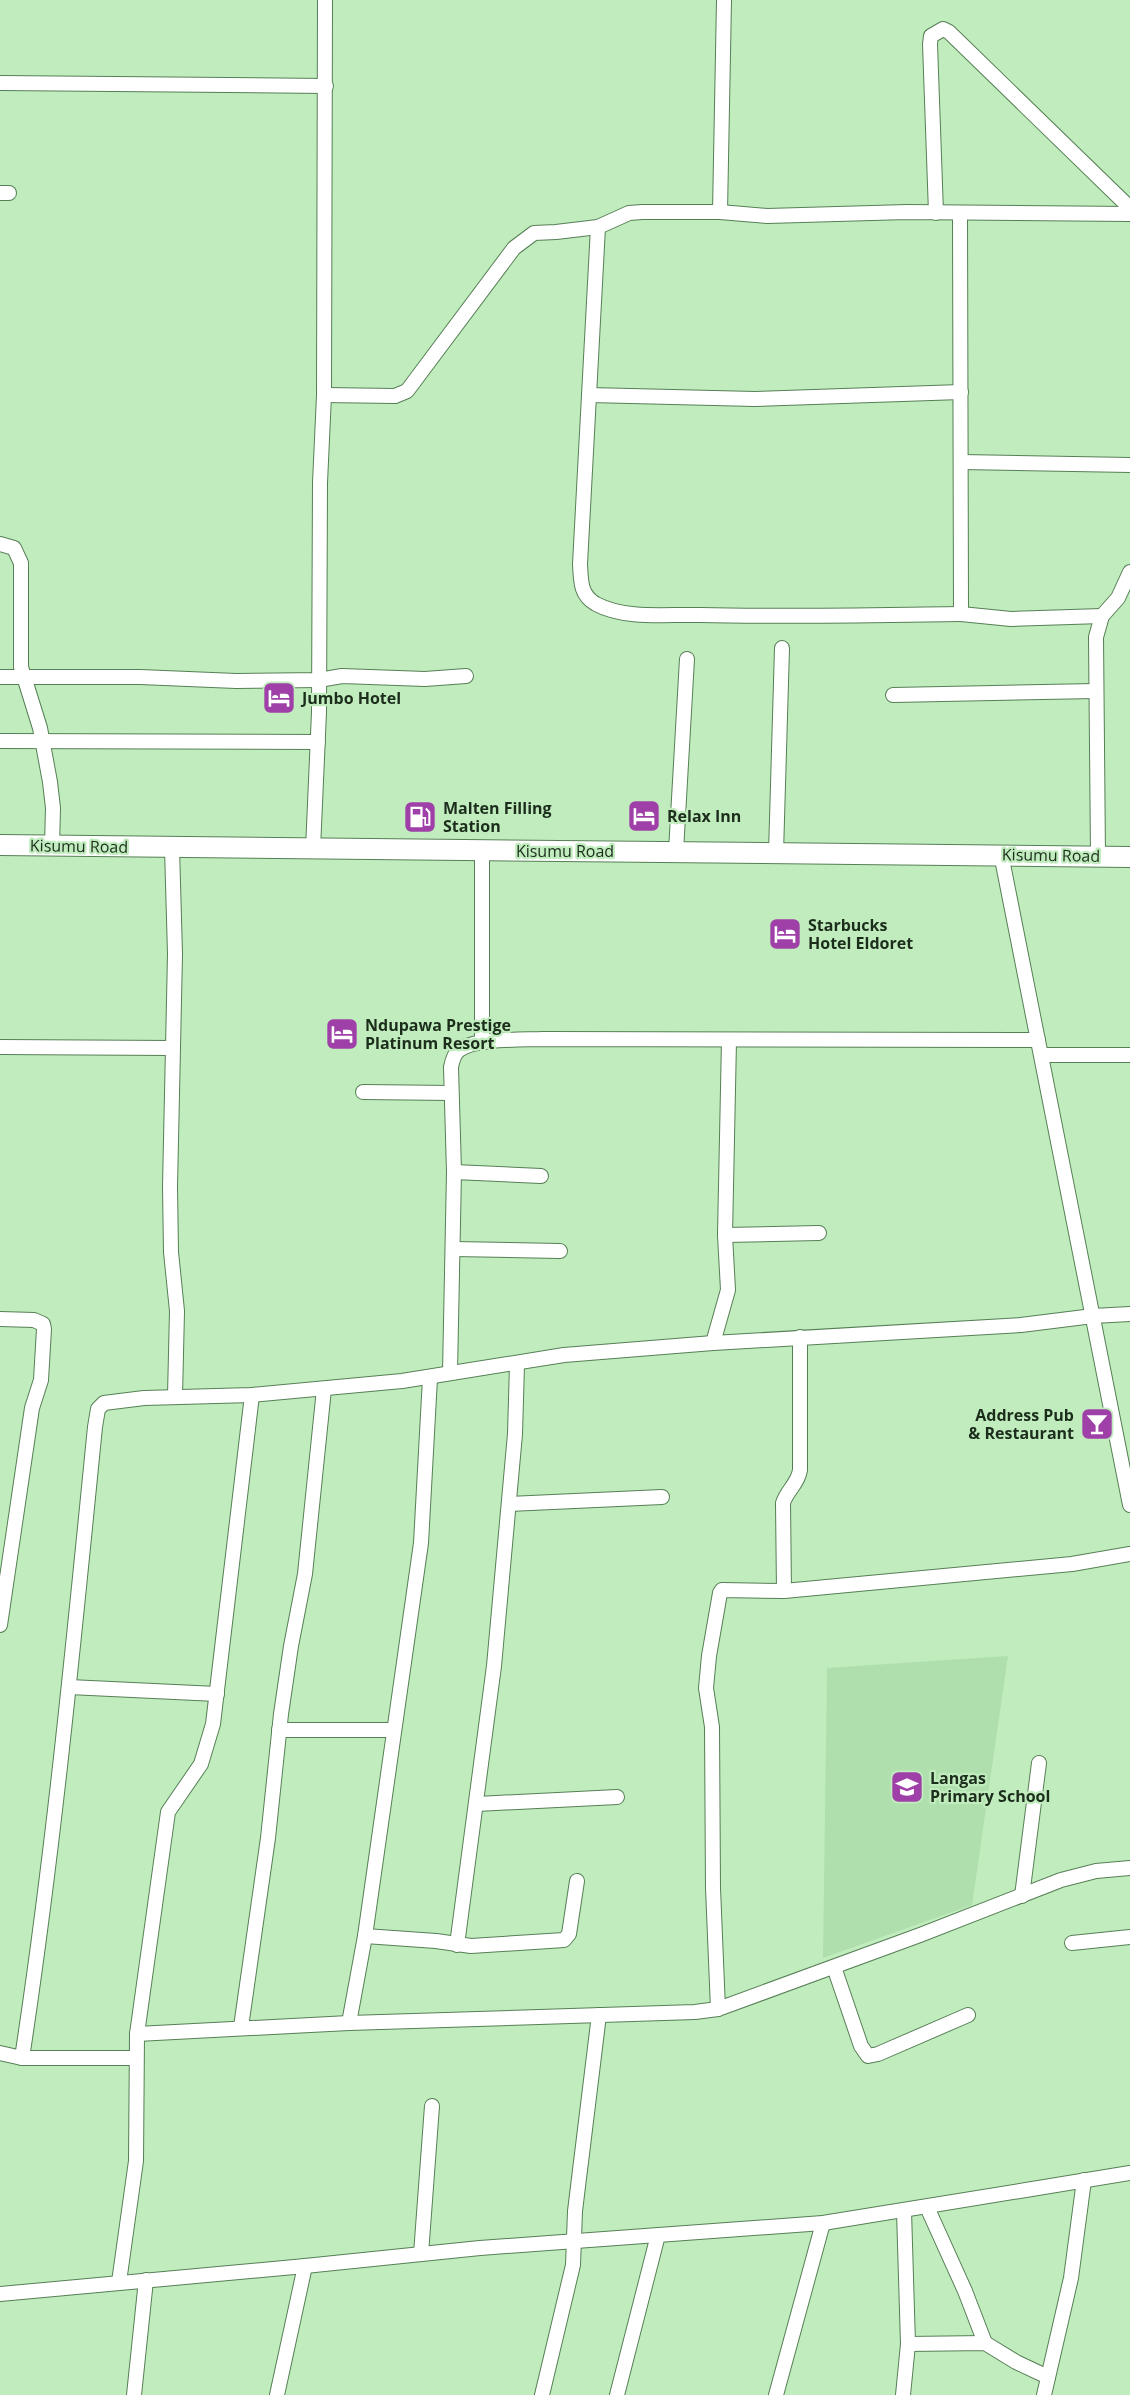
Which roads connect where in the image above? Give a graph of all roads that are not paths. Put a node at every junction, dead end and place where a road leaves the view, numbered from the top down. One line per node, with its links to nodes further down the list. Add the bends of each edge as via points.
1 (325, 0): 4 (street)
2 (724, 0): 6 (street)
3 (0, 83): 4 (street)
4 (326, 86): 12 (street)
5 (1130, 208): 7 (street, via 943,29 931,36 930,44)
6 (720, 212): 7 (street, via 767,216); 10 (street, via 629,213)
7 (936, 213): 8 (street)
8 (960, 213): 9 (street); 11 (street)
9 (1130, 214)
10 (598, 227): 12 (street, via 528,235 419,378 402,394); 13 (street)
11 (960, 392): 13 (street, via 755,399); 14 (street)
12 (324, 395): 25 (street)
13 (589, 395): 18 (street, via 580,564 584,593 598,604 638,614)
14 (961, 462): 15 (street); 18 (street)
15 (1130, 465)
16 (0, 544): 24 (street, via 14,548 21,563 20,655)
17 (1130, 572): 19 (street, via 1118,598)
18 (961, 614): 19 (street, via 1011,619)
19 (1102, 616): 26 (street, via 1096,637)
20 (782, 648): 37 (street)
21 (687, 659): 36 (street)
22 (465, 676): 25 (street, via 342,676)
23 (0, 677): 24 (street)
24 (24, 678): 25 (street); 29 (street)
25 (319, 680): 30 (street)
26 (1096, 691): 27 (street); 39 (street)
27 (893, 694)
28 (0, 741): 29 (street)
29 (43, 742): 30 (street); 32 (street, via 52,795)
30 (318, 742): 34 (street)
31 (0, 846): 32 (highway, Kisumu Road)
32 (52, 846): 33 (highway, Kisumu Road)
33 (172, 848): 34 (highway, Kisumu Road); 45 (street)
34 (314, 849): 35 (highway, Kisumu Road)
35 (482, 850): 36 (highway, Kisumu Road); 43 (street)
36 (676, 851): 37 (highway, Kisumu Road)
37 (776, 853): 38 (highway, Kisumu Road)
38 (1000, 855): 39 (highway, Kisumu Road); 42 (street)
39 (1098, 856): 40 (highway, Kisumu Road)
40 (1130, 857)
41 (729, 1040): 42 (street); 43 (street, via 543,1039); 53 (street)
42 (1038, 1040): 46 (street)
43 (482, 1043): 49 (street, via 455,1055)
44 (0, 1047): 45 (street)
45 (172, 1048): 66 (street, via 170,1198 177,1311)
46 (1042, 1055): 47 (street); 57 (street)
47 (1130, 1055)
48 (363, 1092): 49 (street)
49 (451, 1093): 50 (street)
50 (454, 1172): 51 (street); 54 (street)
51 (541, 1176)
52 (819, 1233): 53 (street)
53 (725, 1235): 60 (street, via 728,1290)
54 (453, 1249): 55 (street); 62 (street)
55 (560, 1251)
56 (1130, 1314): 57 (street)
57 (1093, 1316): 59 (street, via 1021,1325); 69 (street)
58 (0, 1319): 72 (street, via 40,1321 44,1329 41,1380 30,1419)
59 (800, 1337): 60 (street); 71 (street, via 800,1470 783,1503)
60 (713, 1342): 61 (street, via 564,1355)
61 (517, 1364): 62 (street); 68 (street)
62 (450, 1373): 63 (street)
63 (430, 1378): 64 (street); 75 (street, via 421,1543)
64 (324, 1389): 65 (street); 76 (street, via 305,1574)
65 (252, 1395): 66 (street); 74 (street)
66 (175, 1396): 73 (street, via 109,1401 98,1409)
67 (662, 1497): 68 (street)
68 (509, 1504): 79 (street)
69 (1130, 1505)
70 (1130, 1554): 71 (street, via 1072,1564)
71 (784, 1591): 88 (street, via 722,1590 709,1656 706,1688 712,1737)
72 (0, 1625)
73 (69, 1687): 74 (street); 95 (street)
74 (217, 1694): 93 (street, via 201,1764 168,1812)
75 (394, 1730): 76 (street); 83 (street)
76 (279, 1731): 92 (street)
77 (1039, 1763): 82 (street)
78 (617, 1797): 79 (street)
79 (477, 1804): 86 (street)
80 (1130, 1868): 82 (street, via 1077,1875)
81 (577, 1881): 86 (street, via 564,1940)
82 (1022, 1896): 87 (street)
83 (365, 1936): 86 (street); 91 (street)
84 (1130, 1937): 85 (street)
85 (1072, 1942)
86 (457, 1945)
87 (834, 1967): 88 (street); 89 (street, via 868,2056)
88 (718, 2009): 90 (street)
89 (968, 2014)
90 (599, 2015): 91 (street); 104 (street, via 575,2204)
91 (349, 2023): 92 (street)
92 (241, 2027): 93 (street)
93 (136, 2034): 96 (street)
94 (0, 2053): 95 (street)
95 (22, 2058): 96 (street)
96 (136, 2058): 108 (street, via 136,2161)
97 (432, 2106): 105 (street)
98 (1130, 2173): 99 (street)
99 (1084, 2180): 100 (street); 112 (street, via 1071,2278)
100 (927, 2207): 101 (street); 110 (street)
101 (904, 2211): 102 (street); 111 (street)
102 (823, 2223): 103 (street); 117 (street)
103 (658, 2235): 104 (street); 116 (street)
104 (575, 2240): 105 (street); 115 (street, via 570,2281)
105 (421, 2254): 106 (street)
106 (305, 2266): 107 (street); 114 (street)
107 (146, 2280): 108 (street); 113 (street)
108 (118, 2282): 109 (street)
109 (0, 2294)
110 (985, 2343): 111 (street); 112 (street)
111 (908, 2344): 118 (street)
112 (1048, 2377): 119 (street)
113 (134, 2395)
114 (277, 2395)
115 (542, 2395)
116 (617, 2395)
117 (776, 2395)
118 (903, 2395)
119 (1044, 2395)

